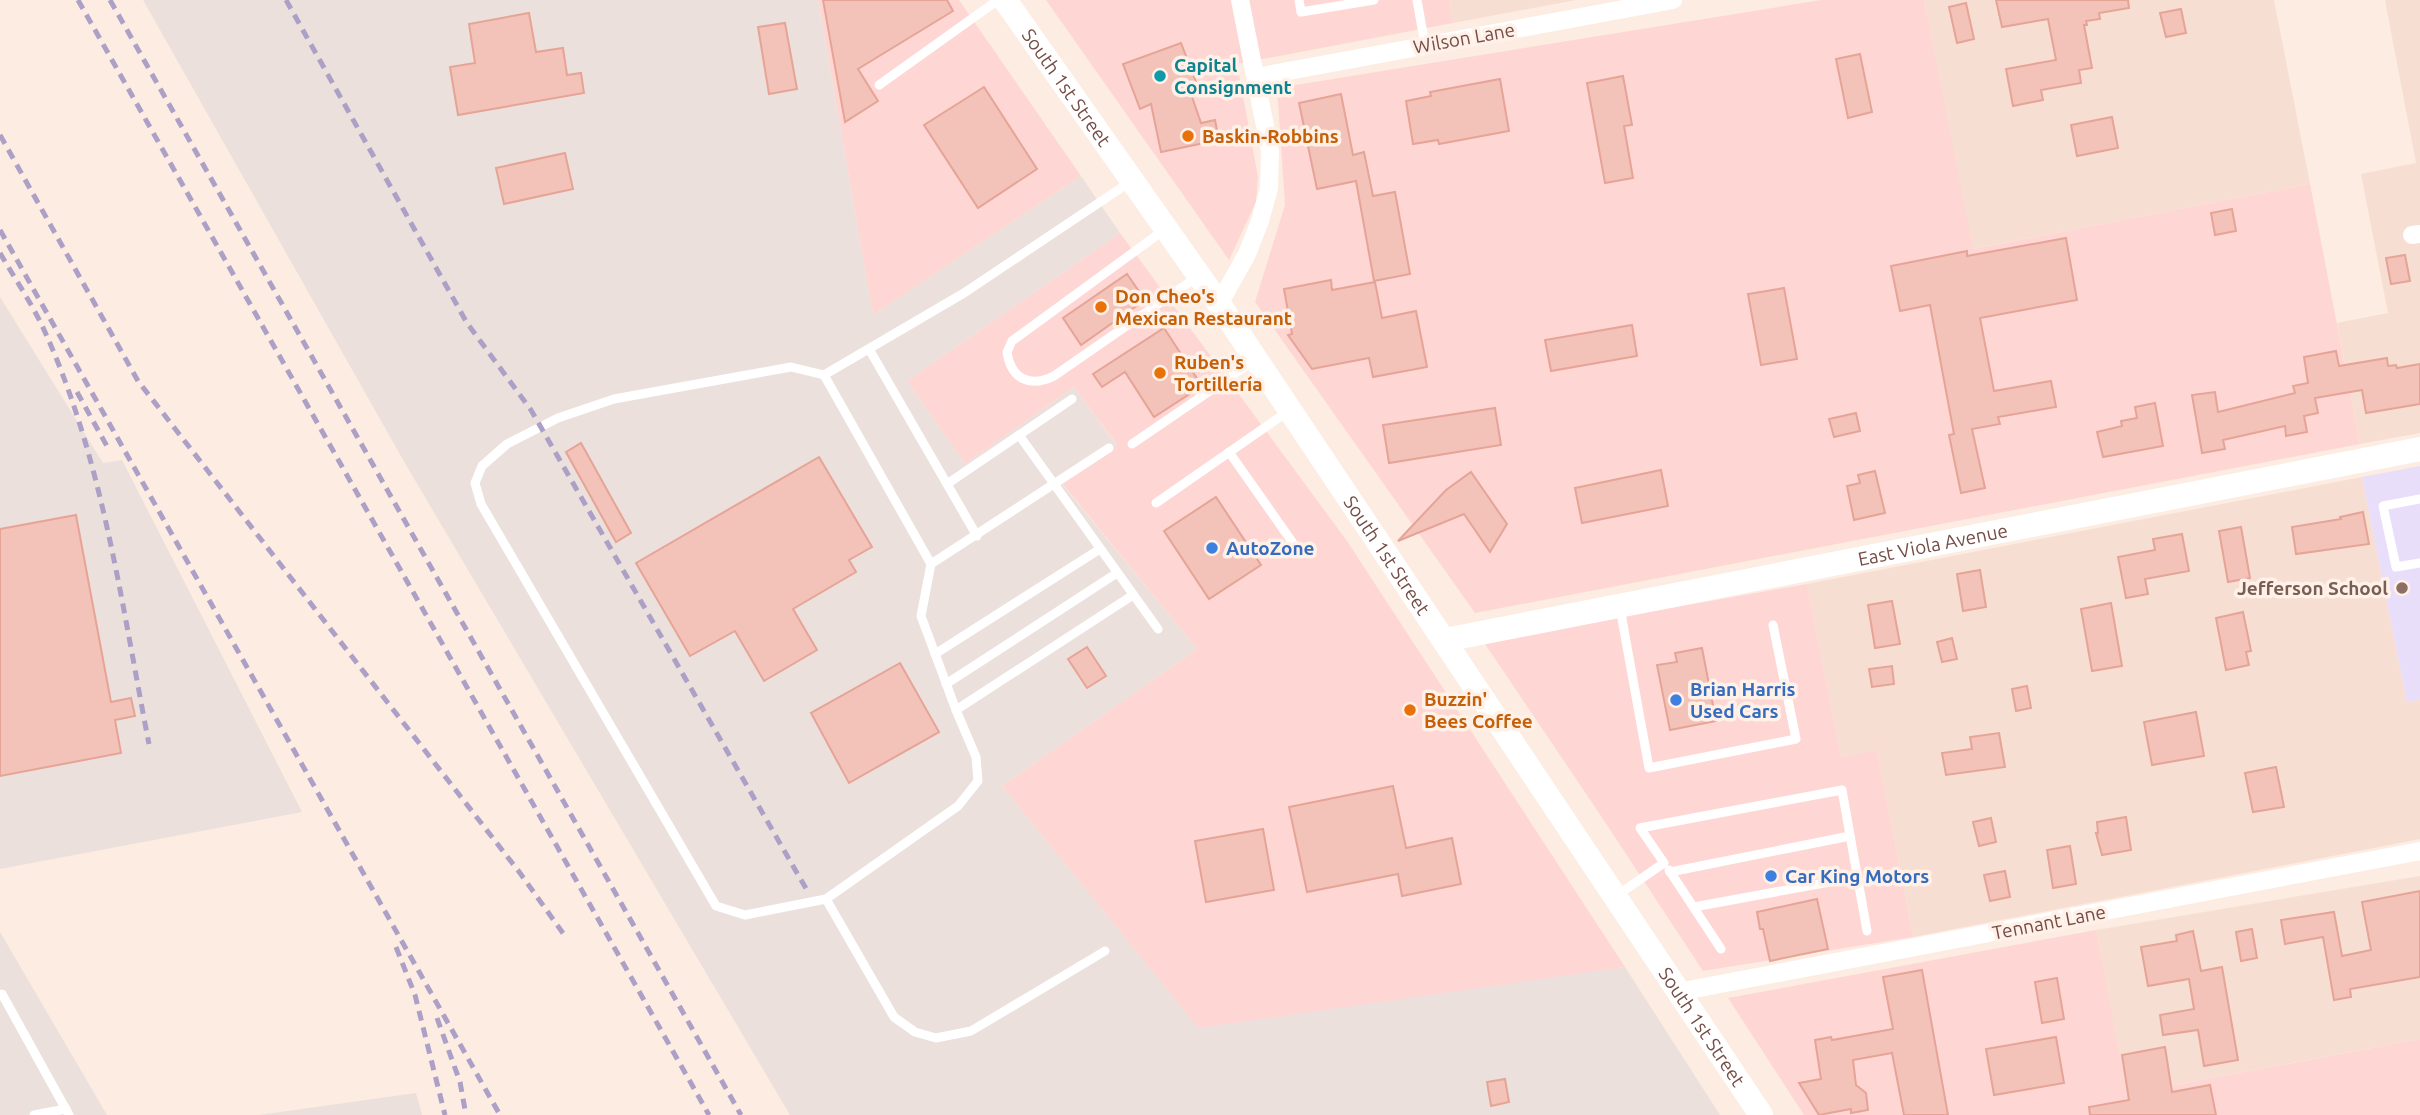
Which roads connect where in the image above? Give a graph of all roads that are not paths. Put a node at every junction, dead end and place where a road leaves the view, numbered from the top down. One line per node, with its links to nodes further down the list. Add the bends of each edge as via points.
1 (998, 0): 11 (lane)
2 (1004, 0): 12 (main road, South 1st Street)
3 (1240, 0): 10 (street)
4 (1299, 0): 7 (lane, via 1301,12)
5 (1374, 0): 7 (lane)
6 (1417, 0): 9 (lane)
7 (1357, 1)
8 (1667, 1): 9 (street, Wilson Lane)
9 (1425, 46): 10 (street, Wilson Lane)
10 (1255, 76): 15 (street, via 1270,151 1269,187 1247,254)
11 (879, 85)
12 (1132, 181): 13 (main road, South 1st Street); 16 (lane, via 964,293)
13 (1166, 229): 14 (main road, South 1st Street); 14 (lane, via 1013,341 1007,352 1014,370 1030,382 1054,376)
14 (1199, 276): 15 (main road, South 1st Street)
15 (1219, 304): 17 (main road, South 1st Street)
16 (869, 349): 18 (lane); 26 (lane)
17 (1256, 359): 20 (main road, South 1st Street); 22 (lane)
18 (824, 375): 34 (lane); 50 (lane, via 790,367 614,400 558,418 507,444 482,466 475,483 481,504 716,906 745,915)
19 (1072, 399): 21 (lane)
20 (1290, 410): 25 (lane); 40 (main road, South 1st Street)
21 (1019, 435): 26 (lane); 27 (lane)
22 (1132, 444)
23 (1110, 448): 27 (lane)
24 (2420, 449): 37 (main road, East Viola Avenue)
25 (1229, 452): 29 (lane); 32 (lane)
26 (947, 484): 30 (lane)
27 (1054, 485): 30 (lane); 31 (lane)
28 (2420, 499): 33 (lane, via 2383,506 2396,568)
29 (1156, 503)
30 (977, 536): 34 (lane)
31 (1100, 549): 35 (lane); 41 (lane)
32 (1300, 553)
33 (2420, 563)
34 (931, 564): 41 (lane, via 921,616)
35 (1117, 573): 36 (lane); 42 (lane)
36 (1133, 596): 39 (lane); 43 (lane)
37 (1620, 606): 38 (lane, via 1649,768 1796,739); 40 (main road, East Viola Avenue)
38 (1773, 625)
39 (1158, 629)
40 (1444, 640): 49 (main road, South 1st Street)
41 (935, 654): 42 (lane)
42 (946, 684): 43 (lane)
43 (956, 710): 50 (lane, via 976,757 978,781 958,806)
44 (1850, 836): 46 (lane, via 1842,790 1640,828); 47 (lane); 48 (lane)
45 (2420, 851): 55 (street, Tennant Lane)
46 (1664, 863): 47 (lane); 49 (lane)
47 (1670, 872): 51 (lane)
48 (1857, 877): 51 (lane); 52 (lane)
49 (1615, 897): 55 (main road, South 1st Street)
50 (826, 899): 54 (lane, via 894,1017 915,1032 936,1038 971,1031)
51 (1694, 907): 53 (lane)
52 (1867, 931)
53 (1721, 949)
54 (1105, 951)
55 (1678, 992): 59 (main road, South 1st Street)
56 (2, 994): 57 (lane)
57 (68, 1112): 58 (lane)
58 (34, 1115)
59 (1761, 1115)

